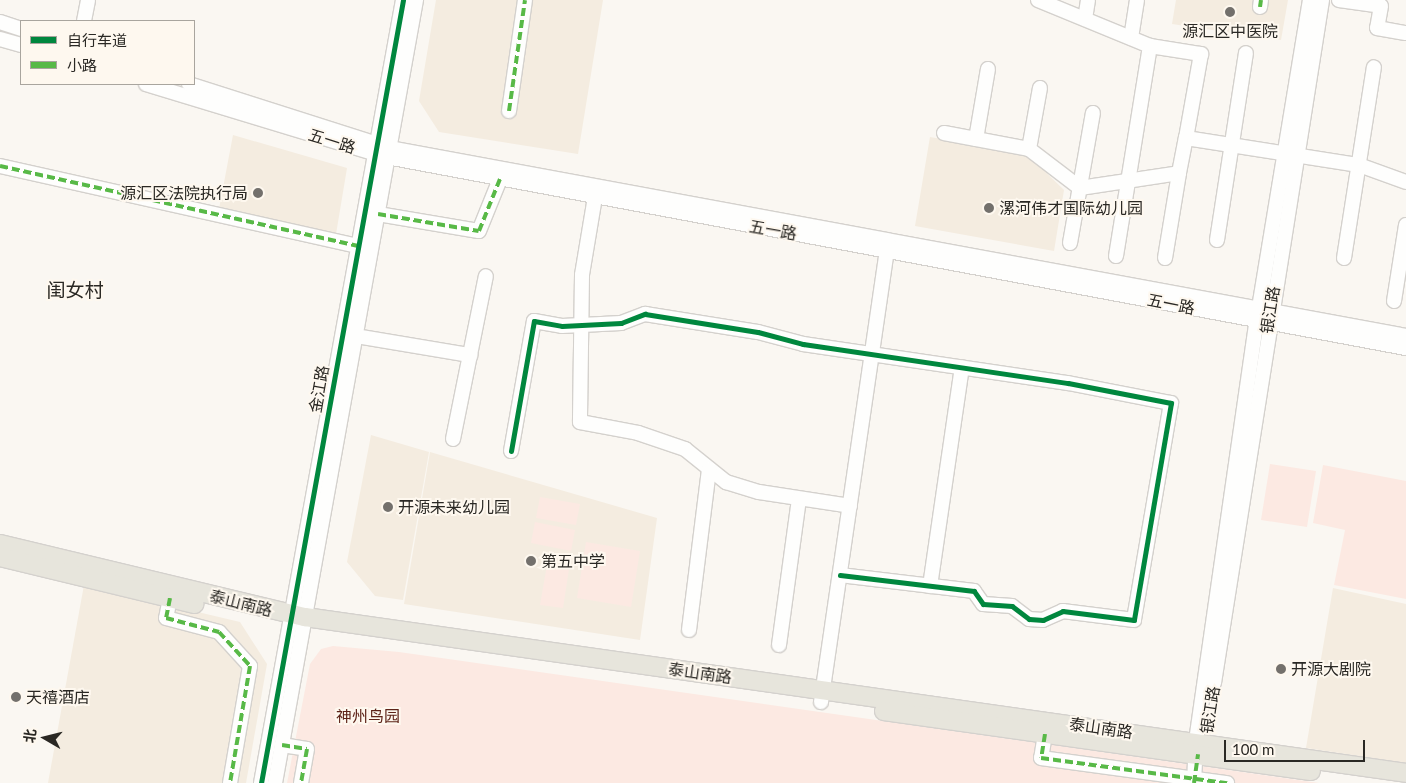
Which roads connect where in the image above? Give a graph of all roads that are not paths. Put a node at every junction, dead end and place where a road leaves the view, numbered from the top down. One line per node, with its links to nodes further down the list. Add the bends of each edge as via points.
1 (88, 0): 12 (street)
2 (403, 0): 33 (street, 金江路)
3 (416, 0): 33 (street, 金江路)
4 (525, 0): 26 (street)
5 (1038, 0): 11 (street)
6 (1088, 0): 11 (street)
7 (1137, 0): 16 (street)
8 (1310, 0): 34 (street, 银江路)
9 (1322, 0): 34 (street, 银江路)
10 (1339, 0): 15 (street, via 1381,6 1377,28)
11 (1085, 19): 16 (street)
12 (84, 20)
13 (0, 22): 14 (street)
14 (20, 29)
15 (1406, 33)
16 (1131, 38): 19 (street)
17 (0, 39): 18 (street)
18 (20, 45)
19 (1150, 46): 29 (street, via 1201,54); 39 (street)
20 (1246, 53): 31 (street)
21 (1374, 67): 35 (street)
22 (988, 69): 30 (street)
23 (150, 85): 33 (street, 五一路)
24 (192, 85): 33 (street, 五一路)
25 (1040, 88): 32 (street)
26 (509, 111)
27 (1092, 113): 41 (street)
28 (944, 133): 30 (street)
29 (1186, 138): 31 (street); 37 (street)
30 (976, 139): 32 (street)
31 (1232, 145): 34 (street); 45 (street)
32 (1029, 149): 41 (street)
33 (381, 151): 38 (street, 五一路); 43 (street, 金江路); 47 (street, 五一路); 48 (street, 金江路)
34 (1290, 154): 35 (street); 54 (street, 银江路)
35 (1359, 165): 40 (street); 51 (street)
36 (0, 166): 48 (street)
37 (1179, 172): 39 (street); 50 (street)
38 (500, 179): 42 (street, 五一路); 43 (street, via 480,231)
39 (1128, 180): 41 (street); 49 (street)
40 (1406, 182)
41 (1080, 188): 46 (street)
42 (595, 197): 47 (street, 五一路); 55 (street, via 582,275)
43 (378, 214): 56 (street, 金江路)
44 (1406, 224): 53 (street)
45 (1217, 240)
46 (1070, 243)
47 (888, 244): 54 (street, 五一路); 59 (street)
48 (358, 246): 62 (street, 金江路)
49 (1116, 256)
50 (1165, 258)
51 (1344, 258)
52 (486, 276): 60 (street)
53 (1394, 301)
54 (1263, 315): 57 (street, 五一路); 58 (street, 五一路); 80 (street, 银江路)
55 (581, 323): 59 (street, via 621,322 645,314); 64 (street, via 562,326 534,322); 65 (street, via 580,422 638,433 684,449)
56 (356, 336): 60 (street); 62 (street, 金江路)
57 (1406, 336)
58 (1406, 348)
59 (872, 354): 61 (street); 67 (street)
60 (470, 355): 63 (street)
61 (962, 367): 72 (street); 72 (street, via 1171,403 1134,620 1063,611 1043,620 1029,619 1012,606 983,604 974,591)
62 (337, 401): 74 (street, 金江路)
63 (453, 439)
64 (511, 451)
65 (709, 469): 66 (street, via 726,482); 75 (street)
66 (799, 498): 67 (street); 76 (street)
67 (850, 506): 70 (street)
68 (0, 544): 71 (main road, 泰山南路)
69 (0, 557): 71 (main road, 泰山南路)
70 (840, 575): 72 (street); 77 (street)
71 (124, 581): 73 (main road, 泰山南路); 74 (main road, 泰山南路)
72 (930, 586)
73 (170, 598): 74 (main road, 泰山南路); 83 (street, via 166,618 219,632 250,666)
74 (297, 622): 77 (main road, 泰山南路); 79 (street, 金江路); 84 (street, 金江路)
75 (689, 630)
76 (779, 644)
77 (822, 696): 78 (main road, 泰山南路); 80 (main road, 泰山南路)
78 (1045, 734): 80 (main road, 泰山南路); 82 (street, via 1041,758)
79 (282, 745): 85 (street, 金江路); 86 (street, via 307,749)
80 (1200, 746): 81 (main road, 泰山南路); 82 (street, 银江路); 88 (main road, 泰山南路)
81 (1406, 773)
82 (1195, 781): 87 (street)
83 (230, 783)
84 (261, 783)
85 (275, 783)
86 (301, 783)
87 (1227, 783)
88 (1391, 783)

